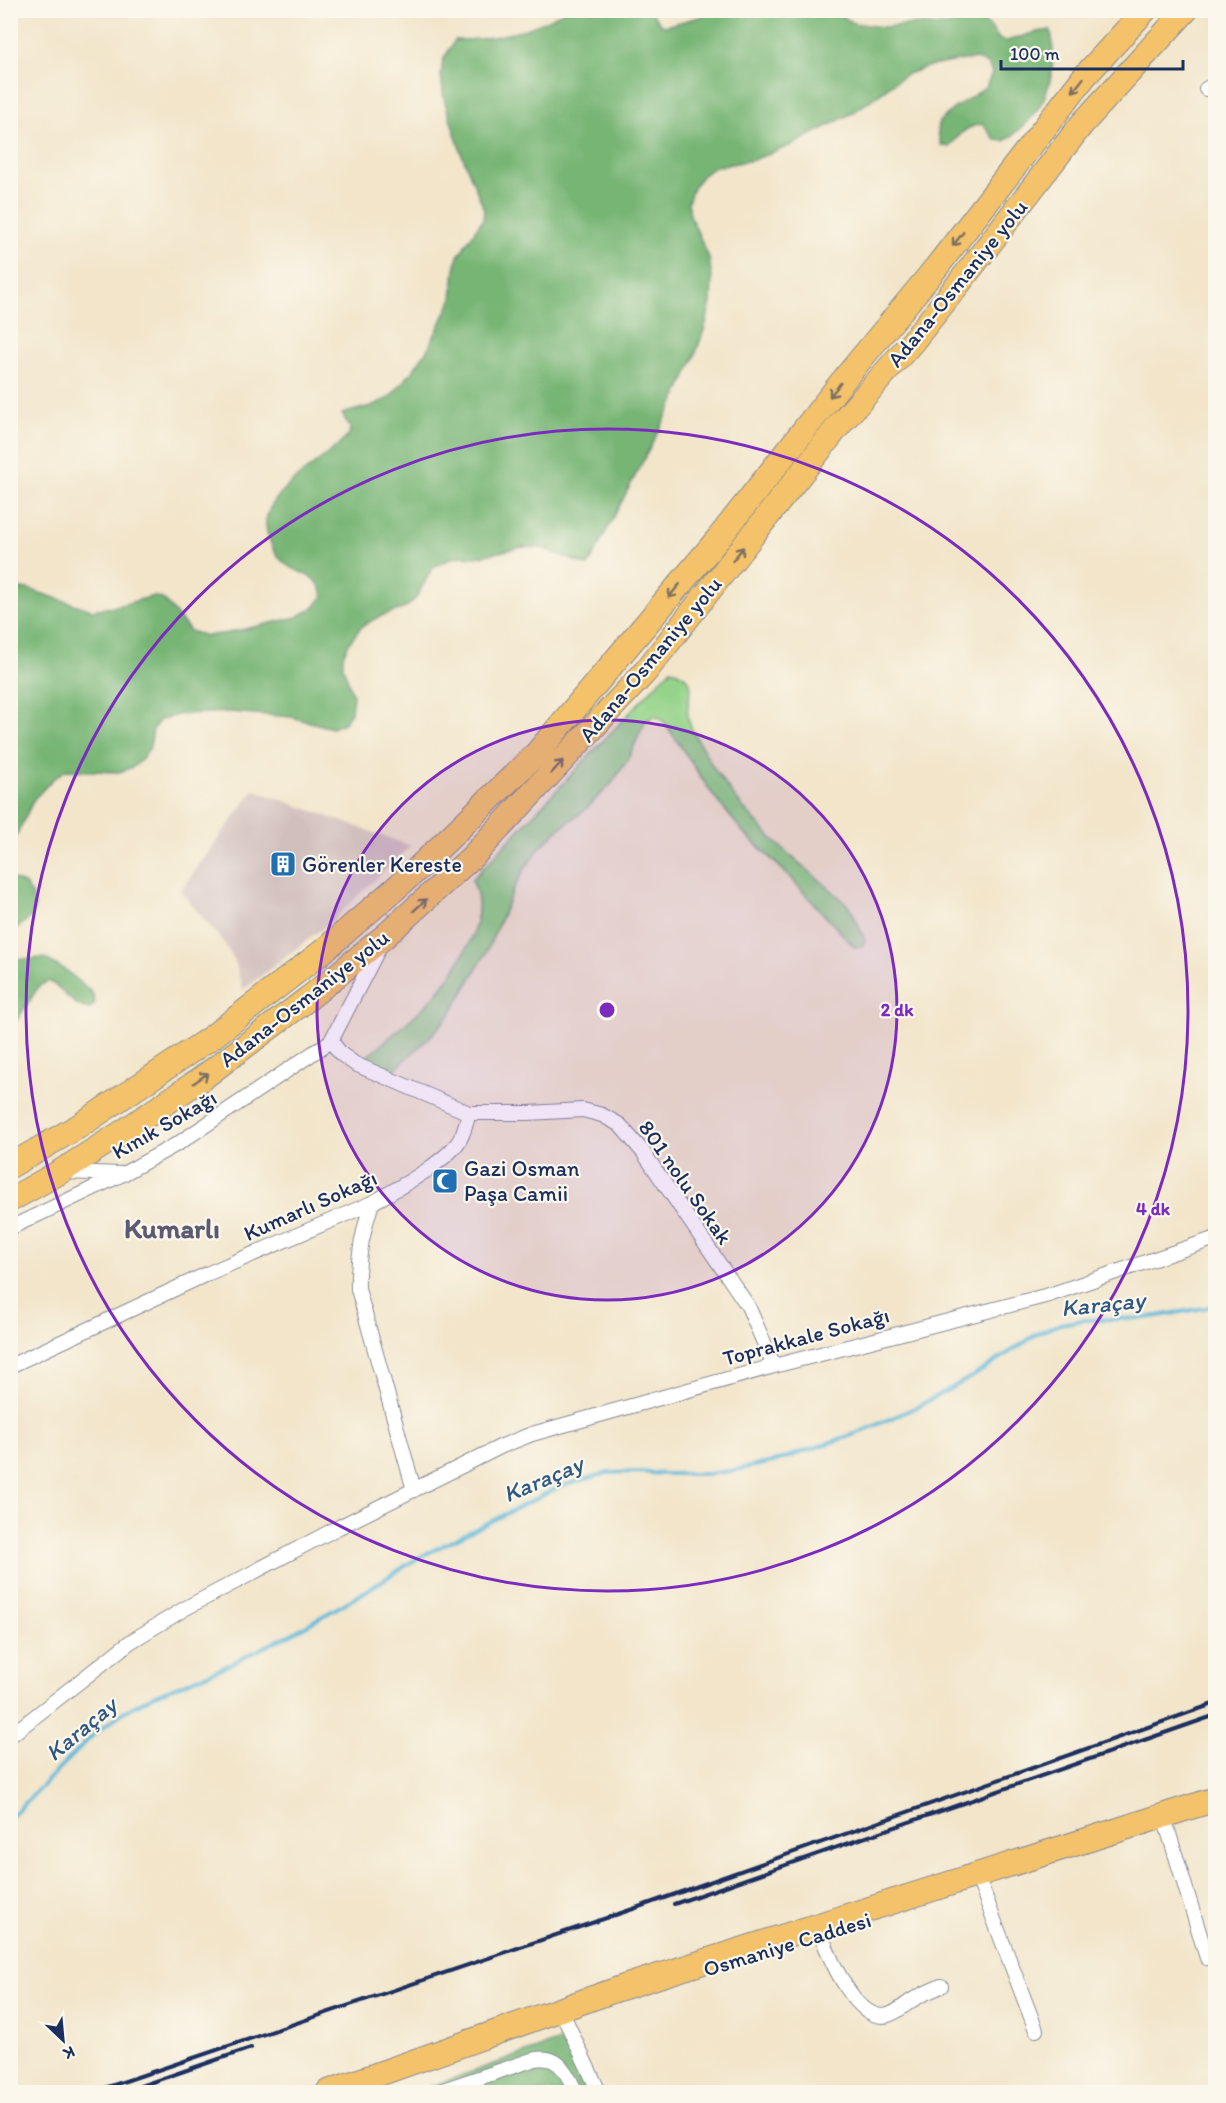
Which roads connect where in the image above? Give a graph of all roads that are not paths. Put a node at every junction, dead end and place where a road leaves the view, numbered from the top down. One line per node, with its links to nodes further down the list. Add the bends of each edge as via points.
1 (1145, 10): 6 (highway, Adana-Osmaniye yolu, one-way to 6, via 1084,76 718,539 538,752 412,874 322,952 212,1037 79,1126)
2 (1186, 10): 3 (highway, Adana-Osmaniye yolu, one-way to 2, via 474,855 645,672 840,424 913,341 1082,124)
3 (385, 936): 4 (street, Kınık Sokağı); 7 (highway, Adana-Osmaniye yolu, one-way to 3, via 201,1079)
4 (331, 1041): 5 (street, via 355,1064); 8 (street, Kınık Sokağı, via 201,1130)
5 (470, 1113): 10 (street, Kumarlı Sokağı, via 459,1142 450,1152); 14 (street, 801 nolu Sokak, via 584,1110 620,1125 644,1152 748,1306)
6 (10, 1166)
7 (60, 1172): 8 (street); 9 (highway, Adana-Osmaniye yolu)
8 (123, 1174): 11 (street, Kınık Sokağı)
9 (10, 1200)
10 (372, 1203): 13 (street, Kumarlı Sokağı, via 209,1273); 15 (street, via 360,1246 358,1289)
11 (10, 1228)
12 (1215, 1238): 14 (street, Toprakkale Sokağı, via 1049,1295)
13 (10, 1366)
14 (774, 1366): 15 (street, Toprakkale Sokağı, via 532,1434)
15 (414, 1490): 16 (street, Toprakkale Sokağı, via 157,1625)
16 (10, 1736)
17 (1215, 1799): 26 (highway, via 621,1988)
18 (1215, 1807): 19 (highway, Osmaniye Caddesi)
19 (1166, 1824): 20 (highway, Osmaniye Caddesi); 22 (street)
20 (980, 1883): 21 (highway, Osmaniye Caddesi); 25 (street)
21 (821, 1934): 23 (street, via 840,1977 867,2011 875,2015 891,2014); 24 (highway, Osmaniye Caddesi)
22 (1207, 1958)
23 (941, 1986)
24 (566, 2019): 27 (highway, Osmaniye Caddesi); 30 (street)
25 (1036, 2030)
26 (328, 2092)
27 (362, 2092)
28 (437, 2092): 29 (street, via 545,2058 564,2070)
29 (576, 2092)
30 (599, 2092)

